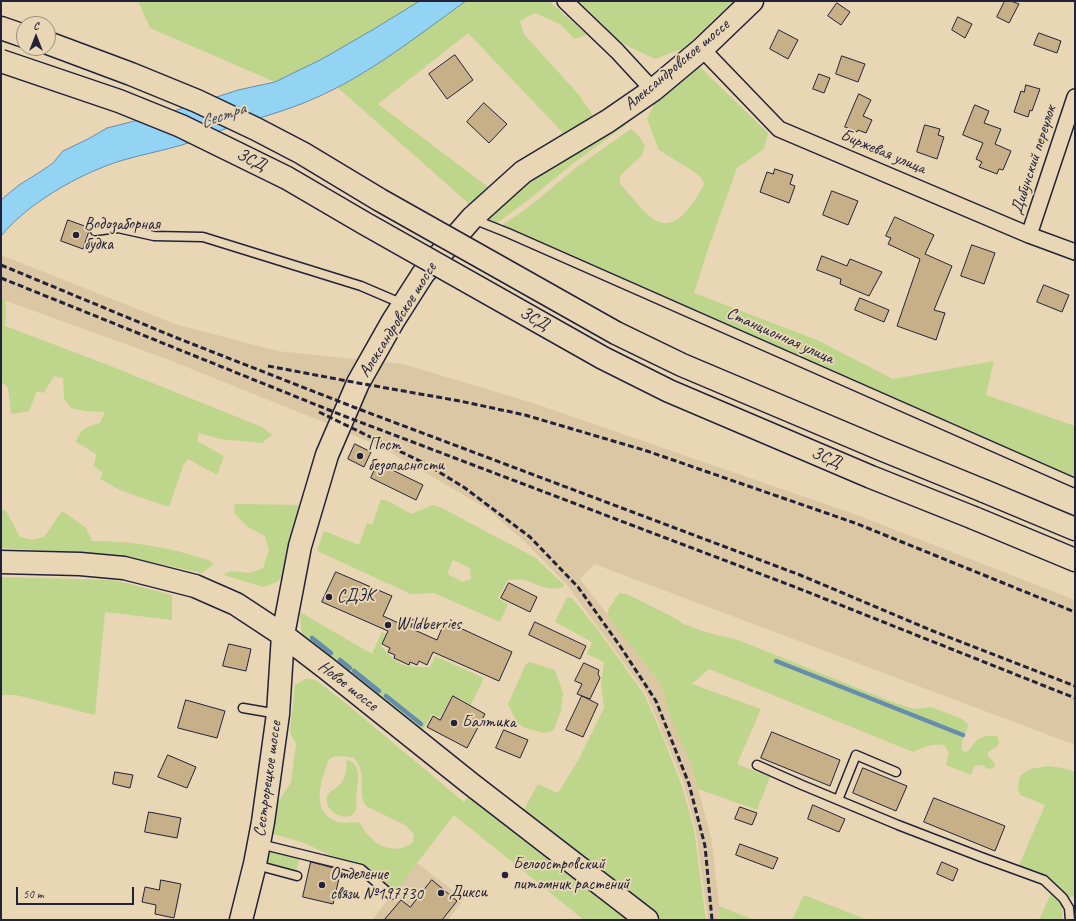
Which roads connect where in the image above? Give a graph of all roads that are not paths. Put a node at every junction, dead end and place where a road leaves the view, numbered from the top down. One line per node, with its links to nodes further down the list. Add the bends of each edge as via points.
1 (564, 1): 8 (street, via 617,51)
2 (752, 1): 6 (main road, Александровское шоссе)
3 (1, 28): 4 (main road)
4 (16, 33)
5 (56, 46): 16 (main road, ЗСД, bridge, via 197,101 302,152 380,200 616,333 682,365)
6 (702, 49): 8 (main road, Александровское шоссе); 12 (street, Биржевая улица, via 779,129)
7 (1, 61): 17 (main road, ЗСД, bridge, via 119,101 181,126 287,178 603,358 669,391)
8 (653, 90): 10 (main road, Александровское шоссе, via 523,172)
9 (1075, 97): 12 (street, Дибунский переулок)
10 (472, 218): 14 (main road, Александровское шоссе, via 423,274); 15 (lane, Станционная улица)
11 (95, 231): 14 (lane, via 118,228 154,236 203,237 362,286)
12 (1029, 235): 13 (street, Биржевая улица)
13 (1075, 252)
14 (404, 304): 19 (main road, Александровское шоссе, via 358,383 327,455 300,546)
15 (1075, 483)
16 (1075, 529)
17 (1075, 560)
18 (10, 562): 19 (main road, Новое шоссе, via 124,568 195,586 236,604)
19 (283, 635): 21 (main road, Сестрорецкое шоссе); 30 (main road, Новое шоссе)
20 (243, 708): 21 (lane)
21 (278, 714): 25 (main road, Сестрорецкое шоссе)
22 (757, 765): 24 (lane)
23 (896, 772): 24 (lane, via 856,755)
24 (838, 800): 28 (lane, via 1044,880)
25 (257, 854): 26 (lane); 27 (lane, via 361,869); 29 (main road, Сестрорецкое шоссе)
26 (297, 876)
27 (391, 895)
28 (1072, 907): 31 (lane)
29 (240, 920)
30 (647, 920)
31 (1070, 920)

